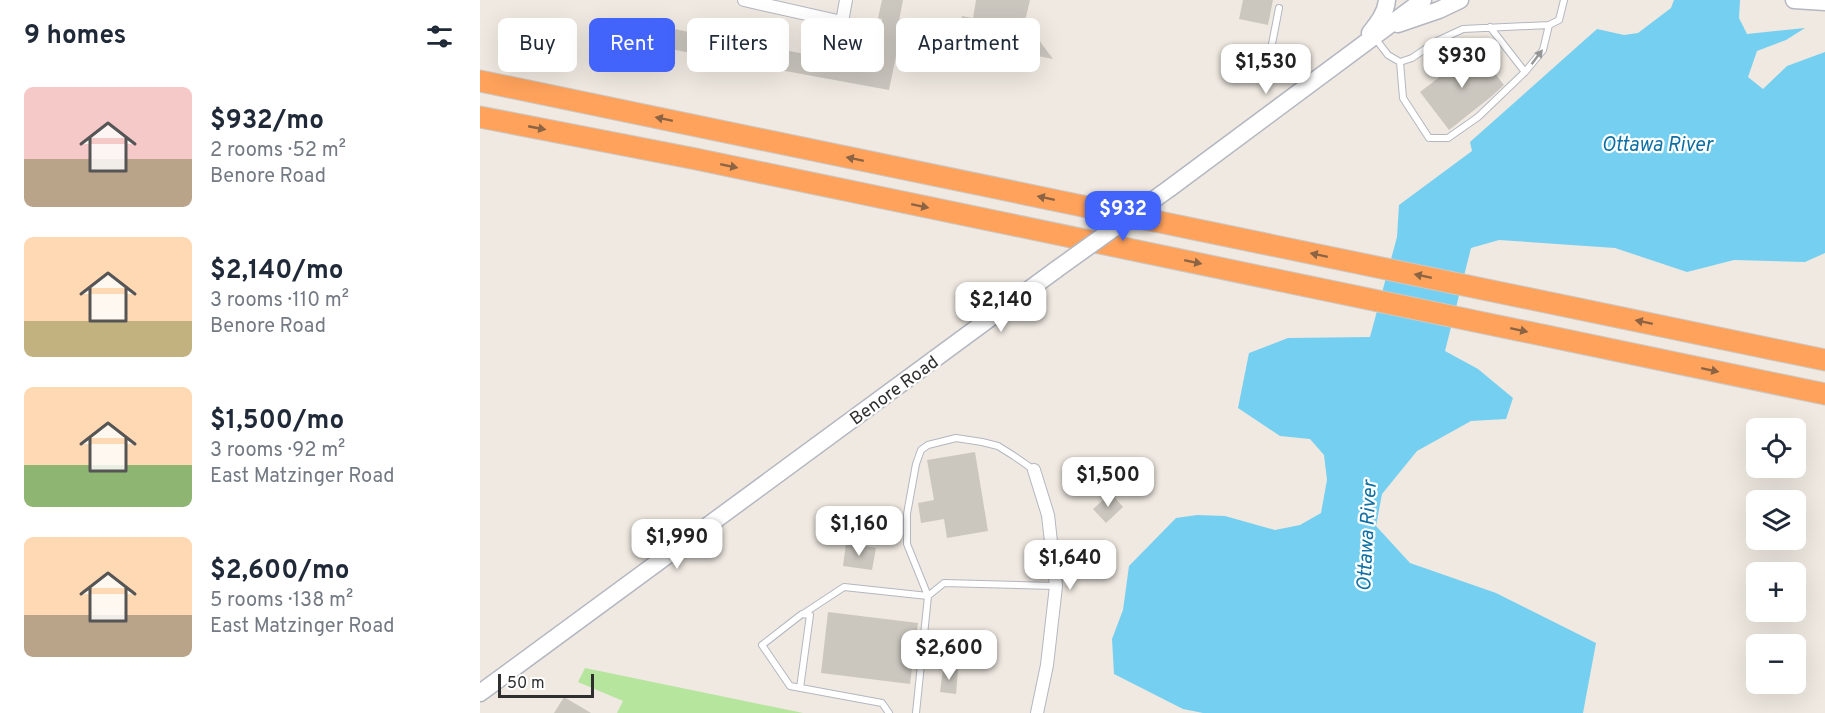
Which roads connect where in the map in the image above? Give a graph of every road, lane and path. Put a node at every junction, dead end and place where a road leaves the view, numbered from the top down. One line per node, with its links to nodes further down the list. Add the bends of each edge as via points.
1 (744, 0): 2 (street, via 842,22)
2 (846, 0)
3 (1387, 0): 12 (main road)
4 (1423, 0): 12 (main road, Benore Road)
5 (1460, 0): 12 (main road)
6 (1564, 0): 10 (lane, via 1559,20)
7 (1794, 0): 8 (main road)
8 (1825, 2)
9 (1280, 8): 13 (lane)
10 (1549, 25): 11 (lane); 15 (lane, one-way to 10, via 1543,50)
11 (1491, 27): 14 (lane, via 1463,29); 15 (lane)
12 (1373, 37): 14 (lane, via 1388,55); 25 (main road, Benore Road, bridge)
13 (1272, 44)
14 (1400, 62): 15 (lane, via 1403,98 1429,138 1448,138 1479,117)
15 (1525, 72)
16 (480, 81): 18 (highway, one-way to 16)
17 (480, 117): 19 (highway, one-way to 19)
18 (1825, 360)
19 (1825, 394)
20 (1034, 470): 21 (street, via 1048,515); 22 (lane, via 998,446 982,442 956,438 921,450 907,513 907,544)
21 (1056, 586): 22 (lane, via 944,583); 28 (street)
22 (928, 596): 23 (lane, via 844,587); 27 (lane)
23 (802, 614): 24 (lane, via 810,615); 24 (lane, via 762,645 790,686)
24 (800, 688): 26 (lane, via 882,703)
25 (480, 693)
26 (889, 713)
27 (916, 713)
28 (1038, 713)

